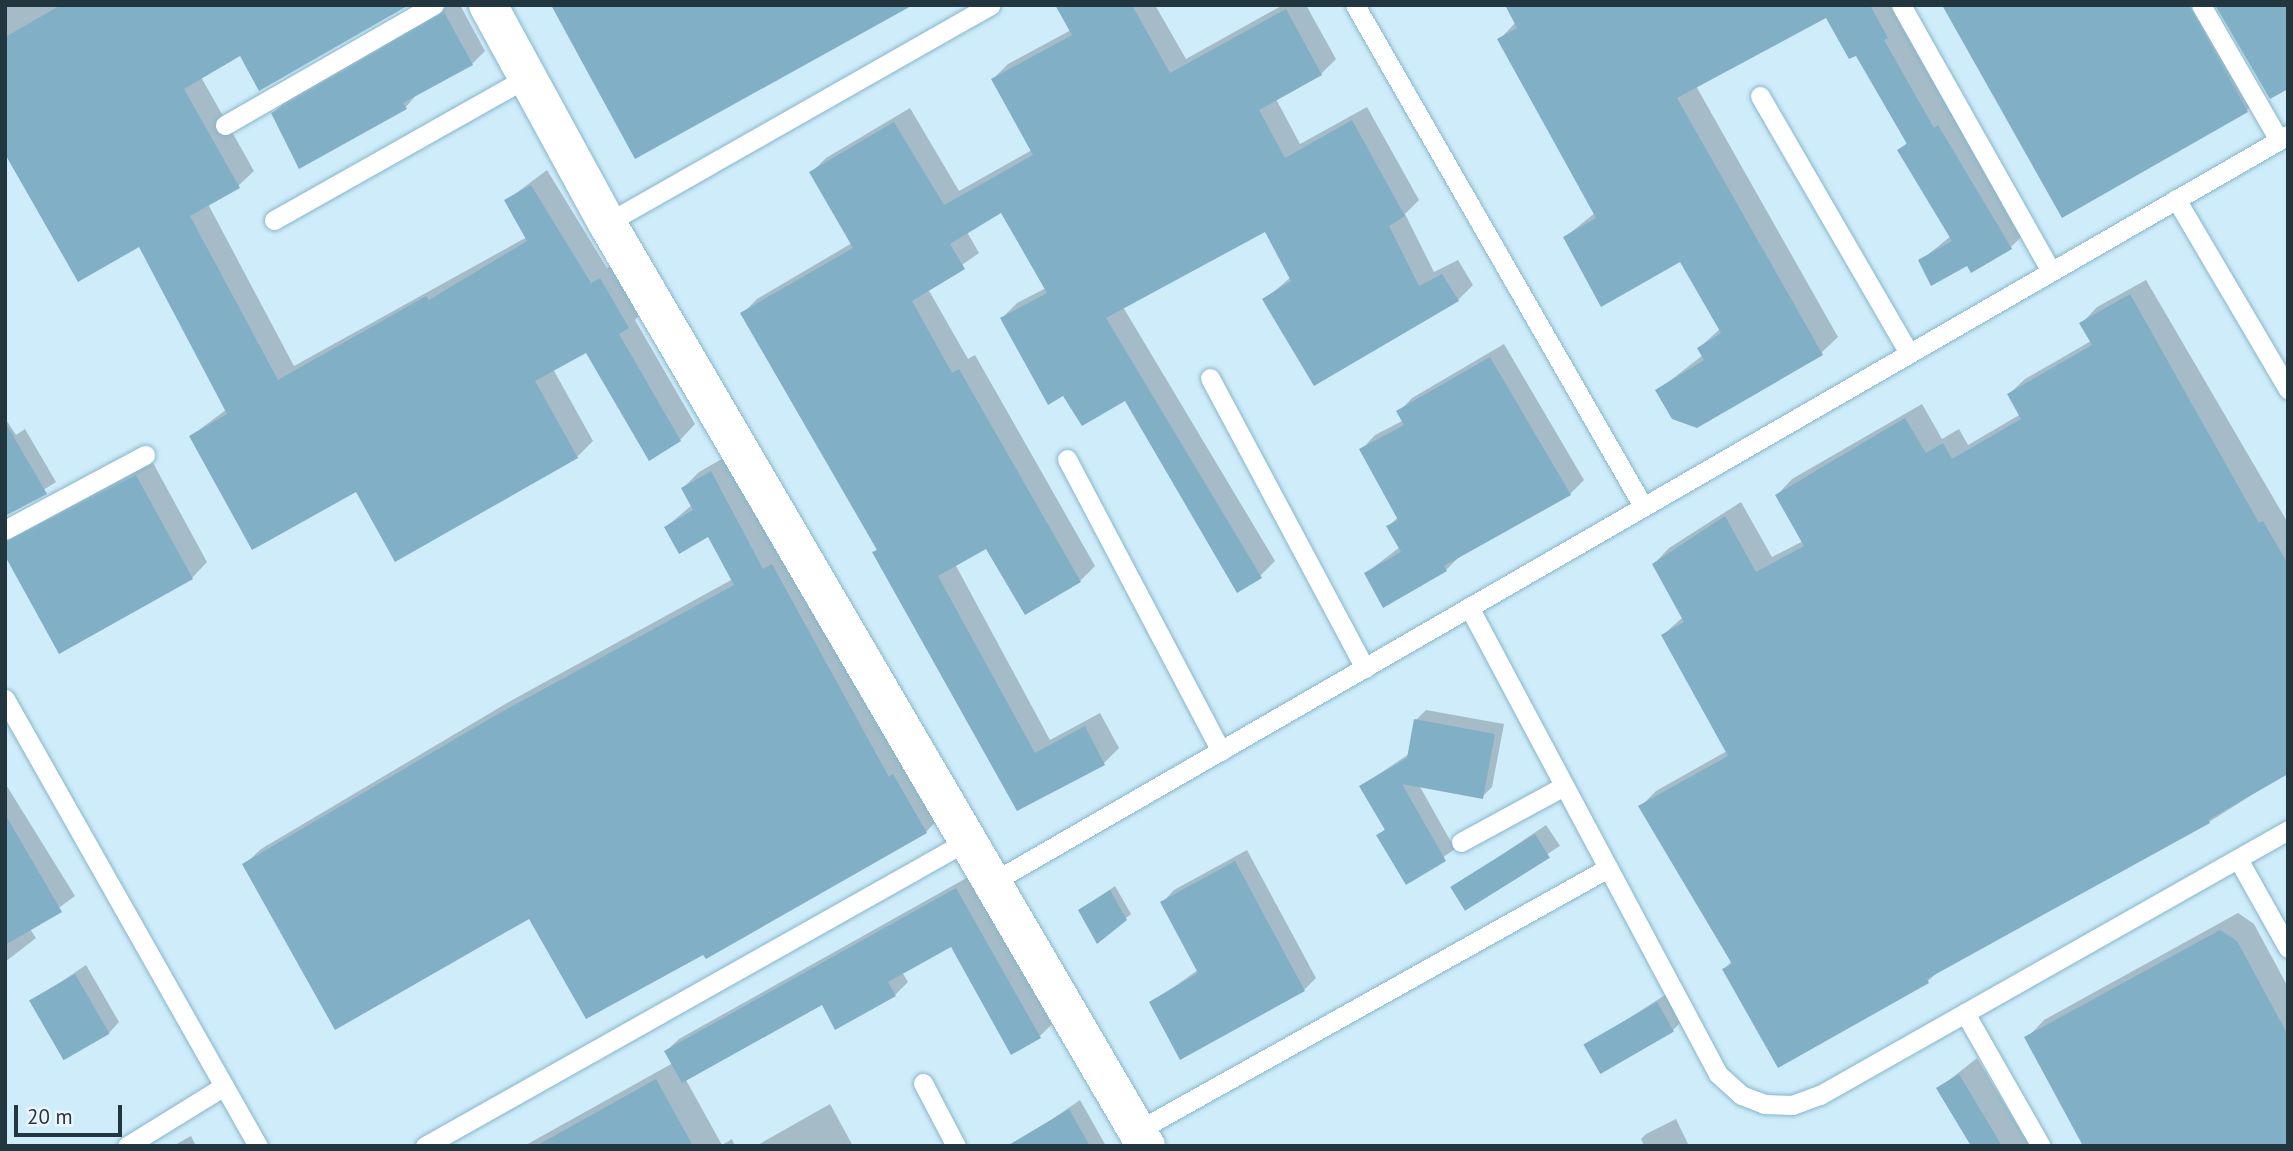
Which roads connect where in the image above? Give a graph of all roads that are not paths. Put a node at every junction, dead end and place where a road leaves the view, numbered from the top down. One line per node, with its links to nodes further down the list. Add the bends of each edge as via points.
1 (435, 5): 9 (lane)
2 (488, 5): 7 (street)
3 (990, 5): 13 (lane)
4 (1355, 5): 20 (lane)
5 (1901, 5): 14 (lane)
6 (2202, 5): 10 (lane)
7 (528, 77): 12 (lane); 13 (street)
8 (1760, 96): 15 (lane)
9 (225, 125)
10 (2284, 137): 11 (lane)
11 (2176, 199): 14 (lane); 17 (lane)
12 (274, 220)
13 (607, 223): 28 (street)
14 (2051, 271): 15 (lane)
15 (1909, 353): 20 (lane)
16 (1210, 378): 23 (lane)
17 (2288, 389)
18 (145, 455): 21 (lane)
19 (1067, 459): 25 (lane)
20 (1643, 506): 22 (lane)
21 (5, 530)
22 (1469, 607): 23 (lane); 26 (lane)
23 (1365, 668): 25 (lane)
24 (5, 699): 36 (lane)
25 (1221, 751): 32 (lane)
26 (1564, 786): 29 (lane); 31 (lane)
27 (2288, 830): 30 (lane)
28 (967, 841): 32 (street); 40 (lane)
29 (1461, 842)
30 (2238, 859): 33 (lane); 34 (lane)
31 (1608, 869): 34 (lane, via 1718,1074 1741,1095 1764,1104 1792,1105 1820,1095); 37 (lane)
32 (991, 883): 37 (street)
33 (2288, 948)
34 (1965, 1013): 42 (lane)
35 (923, 1083): 41 (lane)
36 (224, 1086): 38 (lane); 39 (lane)
37 (1142, 1138)
38 (127, 1146)
39 (258, 1146)
40 (425, 1146)
41 (956, 1146)
42 (2041, 1146)

